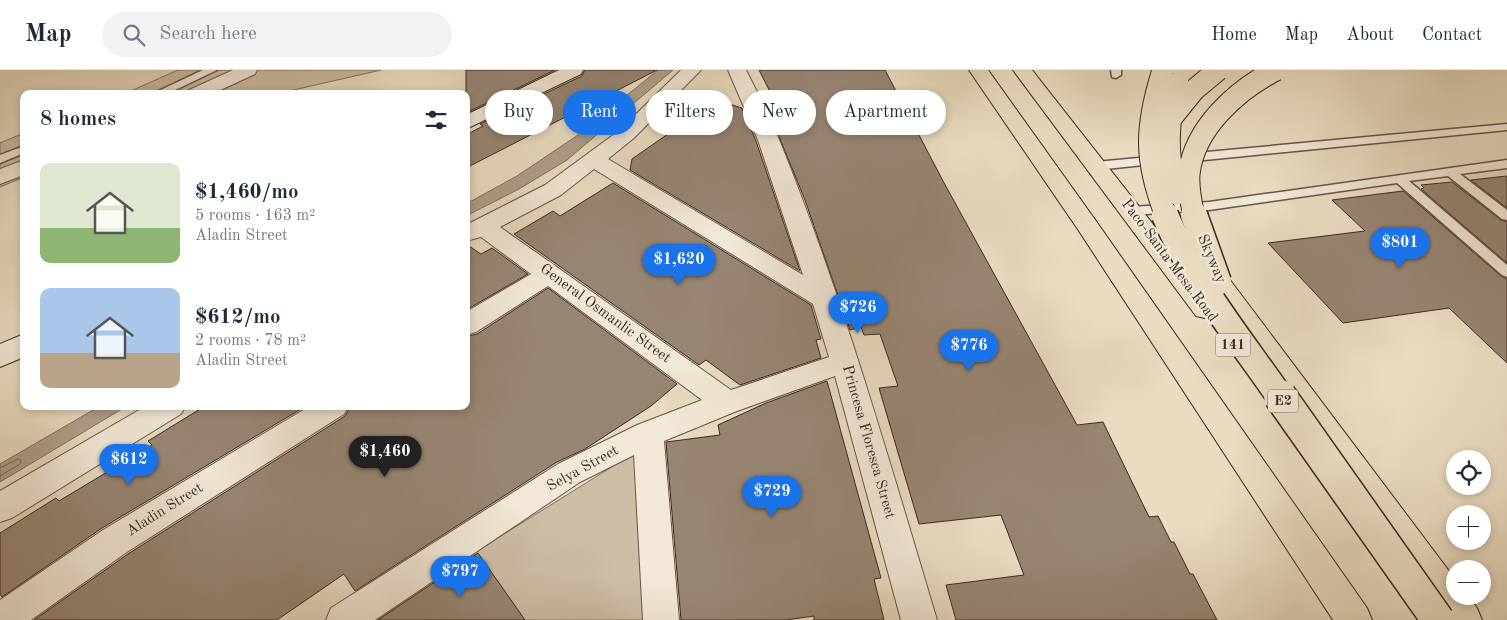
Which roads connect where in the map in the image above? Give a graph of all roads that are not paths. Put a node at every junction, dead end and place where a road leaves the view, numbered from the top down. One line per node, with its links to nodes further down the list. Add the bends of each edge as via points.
1 (212, 70): 12 (lane)
2 (248, 70): 13 (street)
3 (574, 70): 14 (street)
4 (692, 70): 18 (street, via 627,134)
5 (737, 70): 32 (street, Princesa Floresca Street, via 772,148)
6 (978, 70): 46 (main road, via 1088,226)
7 (1022, 70): 20 (main road, Paco-Santa Mesa Road / 141)
8 (1163, 70): 22 (main road, Skyway, bridge, via 1150,109 1147,136)
9 (1182, 70): 31 (main road, bridge, via 1169,111 1167,140 1171,175 1187,225)
10 (1218, 70): 22 (main road, bridge, via 1194,90 1167,123)
11 (1276, 70): 31 (main road, Skyway / E2, bridge, via 1260,78 1232,101 1211,122 1194,149 1188,173 1189,193 1197,226)
12 (166, 90)
13 (205, 90)
14 (470, 121)
15 (1507, 127): 20 (lane)
16 (20, 152): 17 (lane)
17 (0, 159)
18 (594, 160): 28 (street, via 553,190); 32 (street)
19 (1507, 164): 23 (lane)
20 (1096, 166): 26 (main road, Paco-Santa Mesa Road / 141)
21 (20, 169): 24 (street)
22 (1152, 170): 47 (main road, Skyway / E2, bridge, via 1165,218 1200,281)
23 (1450, 172): 25 (lane); 27 (lane)
24 (0, 177)
25 (1398, 178): 26 (lane, via 1209,206); 29 (lane)
26 (1131, 211): 48 (main road, Paco-Santa Mesa Road / 141)
27 (1507, 216)
28 (474, 231): 30 (street, General Osmanlic Street)
29 (1507, 272)
30 (549, 274): 33 (street); 37 (street, General Osmanlic Street)
31 (1218, 282): 49 (main road, Skyway / E2)
32 (823, 298): 36 (street, Princesa Floresca Street)
33 (470, 323)
34 (20, 346): 35 (street)
35 (0, 357)
36 (845, 362): 37 (street, Selya Street); 45 (street, Princesa Floresca Street)
37 (727, 403): 40 (street, Selya Street)
38 (164, 410): 41 (street)
39 (328, 410): 42 (street, Aladin Street, via 115,541)
40 (648, 434): 43 (street, Selya Street, via 569,474); 44 (street)
41 (0, 508)
42 (1, 620)
43 (344, 620)
44 (661, 620)
45 (919, 620)
46 (1354, 620)
47 (1438, 620)
48 (1443, 620)
49 (1464, 620)

